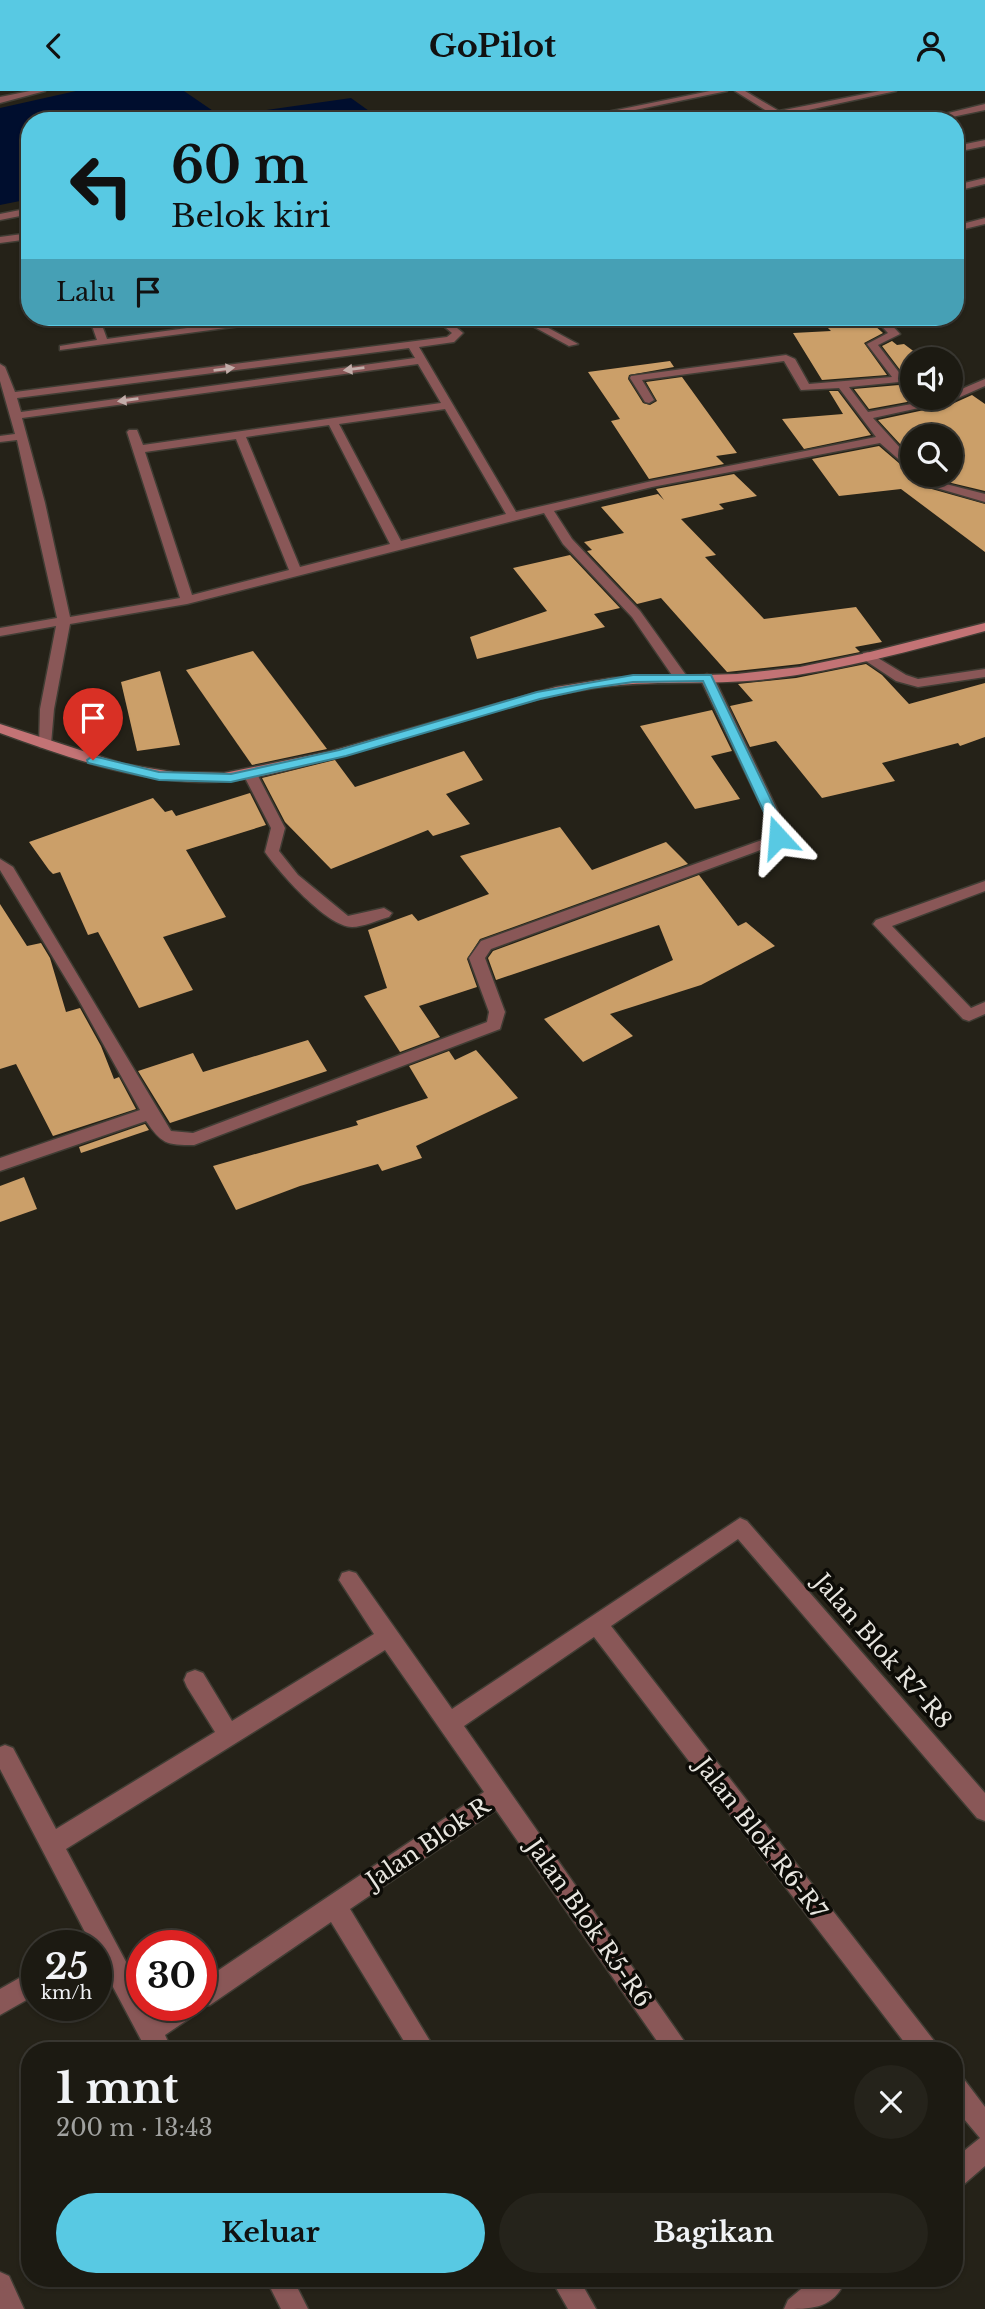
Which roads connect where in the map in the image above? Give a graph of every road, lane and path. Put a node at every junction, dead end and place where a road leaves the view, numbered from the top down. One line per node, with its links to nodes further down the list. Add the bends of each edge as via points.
1 (41, 91): 5 (street)
2 (723, 91): 7 (street)
3 (739, 91): 8 (street)
4 (892, 91): 9 (street)
5 (0, 100)
6 (985, 107): 10 (street)
7 (614, 112)
8 (774, 112)
9 (787, 112)
10 (962, 112)
11 (985, 142): 12 (street)
12 (964, 147)
13 (985, 181): 14 (street)
14 (964, 186)
15 (21, 213): 16 (street)
16 (0, 217)
17 (985, 221): 18 (street)
18 (964, 226)
19 (21, 237): 20 (street)
20 (0, 240)
21 (97, 326): 26 (street)
22 (217, 326): 26 (street)
23 (449, 326): 27 (street, via 458,333 450,340)
24 (538, 326): 28 (street)
25 (887, 326): 33 (street, via 895,334 872,344 899,379)
26 (102, 341): 29 (street)
27 (412, 344): 30 (street); 34 (street, one-way to 27)
28 (573, 344)
29 (64, 348)
30 (421, 360): 36 (street); 37 (street, one-way to 37)
31 (0, 367): 34 (street)
32 (985, 382): 38 (street, via 947,399)
33 (842, 385): 35 (street, via 805,388 792,361 783,358 635,378); 38 (street)
34 (11, 396): 37 (street)
35 (649, 400)
36 (448, 405): 39 (street); 50 (street)
37 (16, 416): 42 (street)
38 (865, 416): 44 (street)
39 (332, 421): 41 (street); 51 (street)
40 (132, 432): 45 (street)
41 (239, 433): 45 (street); 52 (street)
42 (22, 436): 43 (street); 54 (street)
43 (0, 439)
44 (883, 439): 46 (street); 49 (street)
45 (140, 449): 53 (street)
46 (900, 456)
47 (944, 487): 48 (street)
48 (985, 498)
49 (547, 509): 50 (street); 59 (street, via 567,541 636,614)
50 (513, 516): 51 (street)
51 (398, 547): 52 (street)
52 (296, 573): 53 (street)
53 (187, 600): 54 (street, via 134,612)
54 (64, 619): 56 (street); 62 (street)
55 (985, 627): 57 (street)
56 (0, 632)
57 (867, 656): 58 (street, via 901,678 918,683); 60 (street, via 765,674)
58 (985, 673)
59 (681, 678): 60 (street); 63 (street, via 633,678 537,696 342,754)
60 (707, 678): 68 (street, via 776,823 775,840 486,946 477,958 497,1018 485,1029 194,1139 165,1135)
61 (0, 728): 62 (street)
62 (44, 744): 63 (street, via 159,776 231,778)
63 (250, 774): 66 (street, via 278,828 272,852 293,878 343,921)
64 (0, 864): 68 (street, via 85,996)
65 (985, 886): 67 (street, via 881,924 969,1015)
66 (384, 913)
67 (985, 1009)
68 (149, 1113): 69 (street)
69 (0, 1165)
70 (349, 1580): 72 (street, Jalan Blok R)
71 (597, 1624): 74 (street); 78 (street, Jalan Blok R7-R8, via 740,1527); 90 (street, Jalan Blok R6-R7)
72 (389, 1636): 74 (street, Jalan Blok R); 75 (street)
73 (195, 1680): 75 (street)
74 (449, 1723): 77 (street, Jalan Blok R)
75 (229, 1735): 79 (street)
76 (5, 1756): 79 (street)
77 (499, 1795): 80 (street, Jalan Blok R); 89 (street, Jalan Blok R5-R6)
78 (985, 1810)
79 (51, 1845): 81 (street)
80 (335, 1906): 83 (street, Jalan Blok R); 88 (street)
81 (90, 1930)
82 (112, 1971): 87 (street)
83 (217, 1985)
84 (21, 1990): 85 (street)
85 (0, 2003)
86 (172, 2021): 87 (street)
87 (154, 2041)
88 (418, 2042)
89 (673, 2042)
90 (919, 2042)
91 (963, 2099): 92 (street)
92 (985, 2128)
93 (985, 2149): 94 (street)
94 (963, 2167)
95 (0, 2285): 99 (street)
96 (283, 2287): 100 (street)
97 (569, 2287): 101 (street)
98 (823, 2287): 102 (street)
99 (10, 2309)
100 (295, 2309)
101 (583, 2309)
102 (797, 2309)

